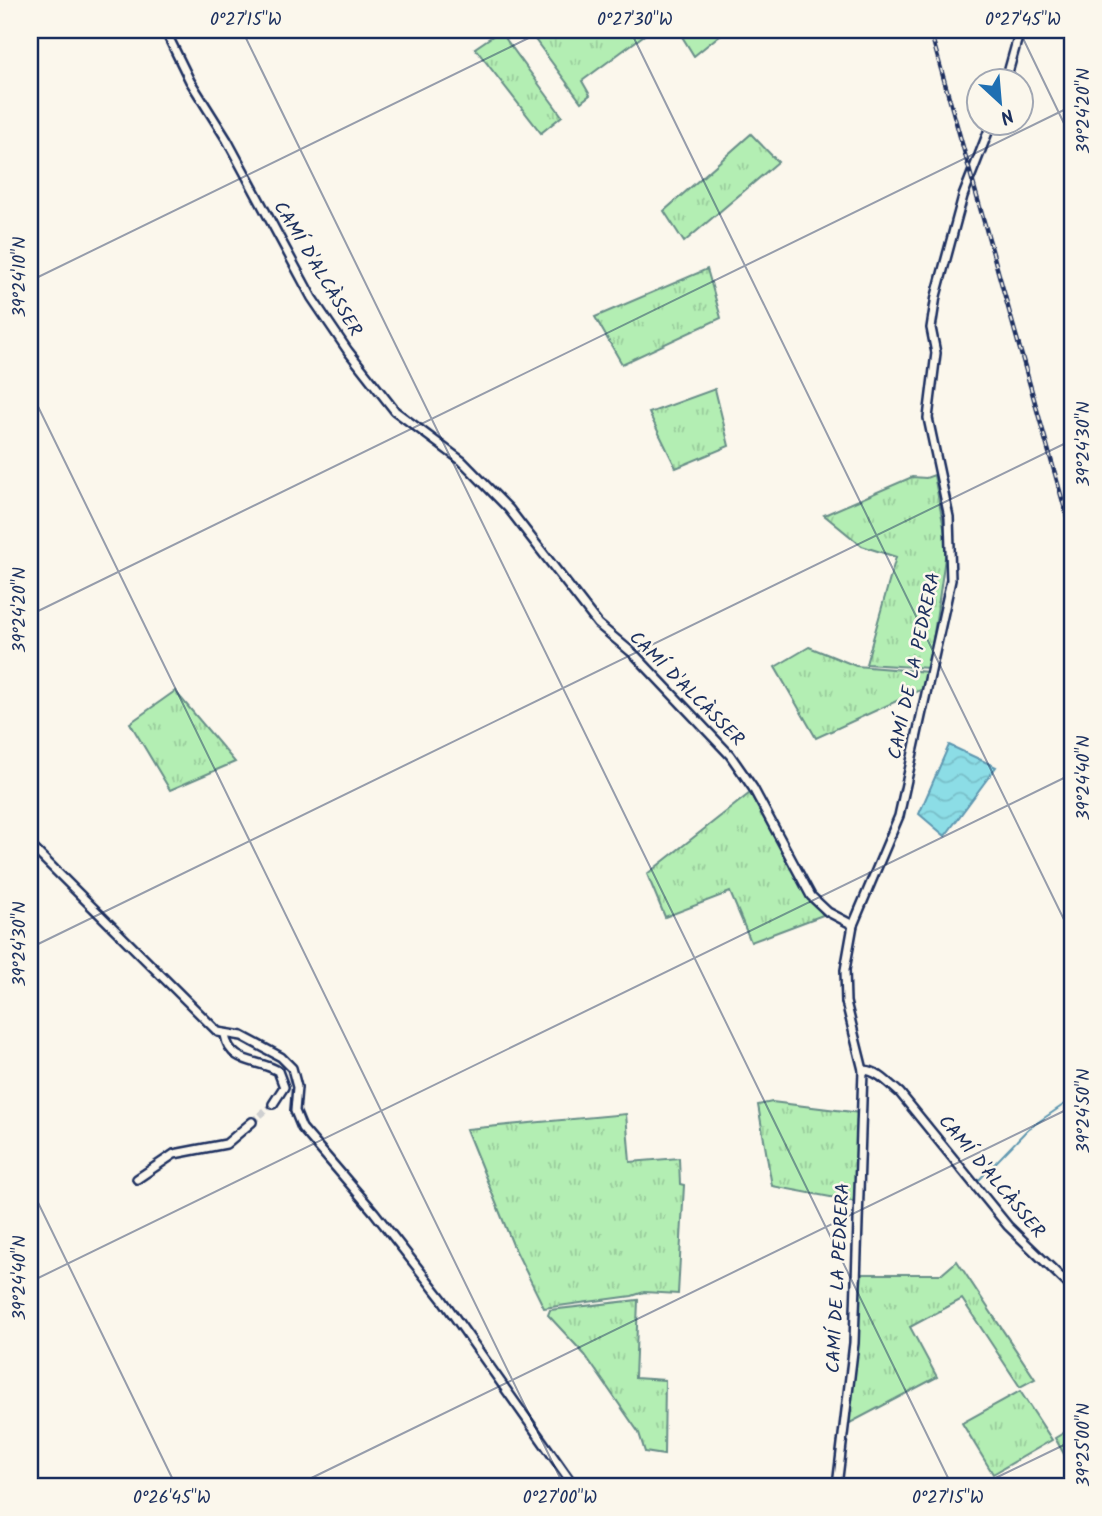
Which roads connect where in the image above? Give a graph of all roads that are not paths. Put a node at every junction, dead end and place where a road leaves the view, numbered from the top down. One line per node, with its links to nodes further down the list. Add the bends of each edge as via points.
1 (165, 30): 6 (street, CAMÍ D'ALCÀSSER, via 312,298 390,406 469,468 522,524 598,624 636,656 730,755 754,788 811,896 828,912)
2 (1020, 30): 3 (street)
3 (1010, 66)
4 (987, 136): 6 (street, CAMÍ DE LA PEDRERA, via 961,203 931,328 936,356 928,418 949,517 951,580 899,816)
5 (30, 845): 7 (street)
6 (853, 925): 8 (street, via 844,985)
7 (225, 1035): 9 (street, via 246,1062 278,1071 284,1087); 13 (street, via 249,1040 292,1068 298,1087 296,1116 302,1128 442,1299)
8 (863, 1070): 12 (street, CAMÍ D'ALCÀSSER, via 882,1077 900,1093 1008,1226); 14 (street, CAMÍ DE LA PEDRERA, via 854,1343)
9 (273, 1104)
10 (252, 1122): 11 (street, via 226,1144 174,1154)
11 (137, 1178)
12 (1072, 1288)
13 (574, 1486)
14 (837, 1486)

